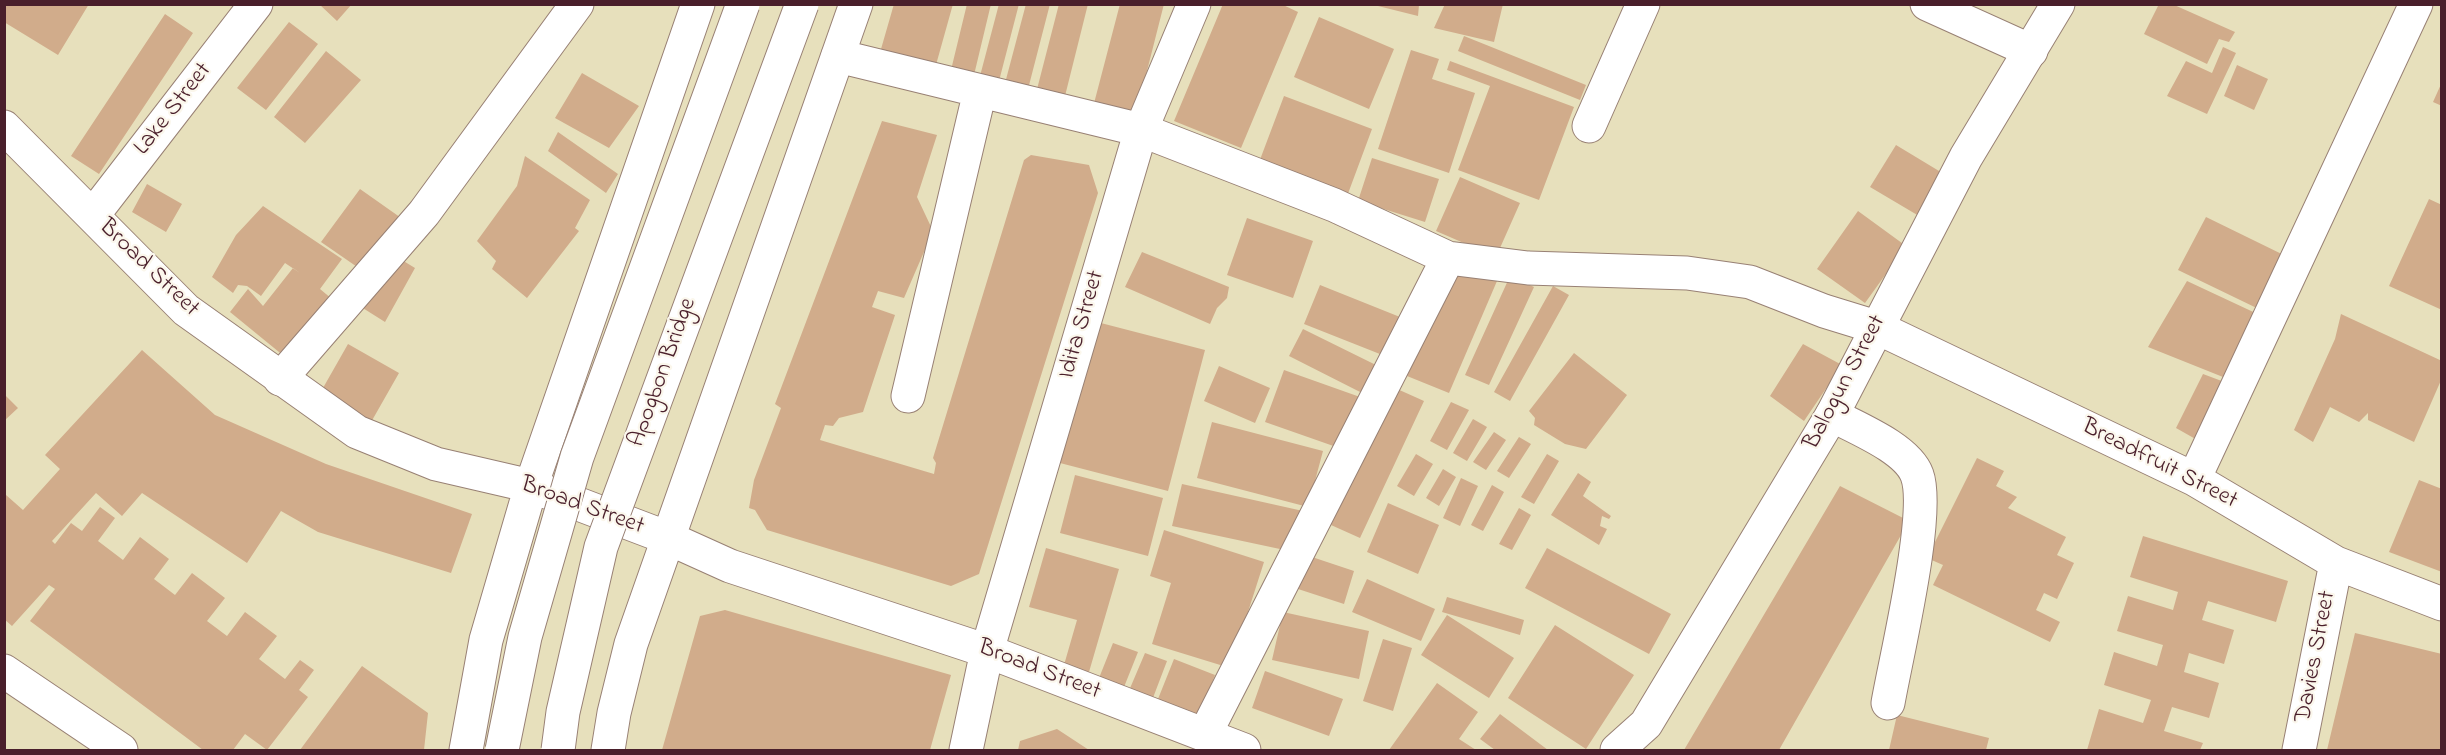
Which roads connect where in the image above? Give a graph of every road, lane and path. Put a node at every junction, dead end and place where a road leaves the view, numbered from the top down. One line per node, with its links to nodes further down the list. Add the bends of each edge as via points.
1 (256, 4): 18 (main road, Lake Street)
2 (577, 4): 21 (main road, via 424,213)
3 (698, 4): 25 (main road)
4 (743, 4): 35 (main road, bridge, via 577,457 525,637)
5 (802, 4): 36 (main road, Apogbon Bridge, bridge, via 601,547)
6 (856, 4): 13 (main road)
7 (1194, 4): 17 (main road, Idita Street)
8 (1643, 4): 15 (main road)
9 (1927, 4): 12 (main road)
10 (2058, 4): 12 (main road, Balogun Street)
11 (2416, 4): 24 (main road)
12 (2031, 51): 20 (main road, Balogun Street, via 1966,157)
13 (838, 56): 14 (main road, Breadfruit Street); 26 (main road)
14 (981, 91): 17 (main road, Breadfruit Street); 22 (main road)
15 (1589, 126)
16 (4, 127): 18 (main road, Broad Street)
17 (1141, 130): 19 (main road, Breadfruit Street, via 1334,205); 29 (main road, Idita Street)
18 (93, 215): 21 (main road, Broad Street, via 186,310)
19 (1448, 258): 20 (main road, Breadfruit Street, via 1528,268 1687,273 1750,282); 32 (main road)
20 (1876, 327): 23 (main road, Balogun Street); 24 (main road, Breadfruit Street)
21 (279, 379): 25 (main road, Broad Street, via 367,436 436,465)
22 (908, 396)
23 (1832, 415): 31 (main road, via 1898,452 1917,475 1918,537); 40 (main road, Balogun Street, via 1646,724)
24 (2194, 479): 27 (main road, Breadfruit Street)
25 (531, 486): 26 (main road, Broad Street); 34 (main road, via 486,640)
26 (668, 538): 29 (main road, Broad Street, via 730,566); 37 (main road, via 631,644)
27 (2336, 563): 28 (main road, Breadfruit Street); 41 (main road, Davies Street)
28 (2442, 604)
29 (987, 651): 32 (main road, Broad Street); 38 (main road, Idita Street)
30 (4, 671): 33 (main road)
31 (1888, 703)
32 (1205, 734): 39 (main road, Broad Street)
33 (121, 750)
34 (466, 750)
35 (502, 750)
36 (558, 750)
37 (608, 750)
38 (966, 750)
39 (1244, 750)
40 (1617, 750)
41 (2299, 750)

